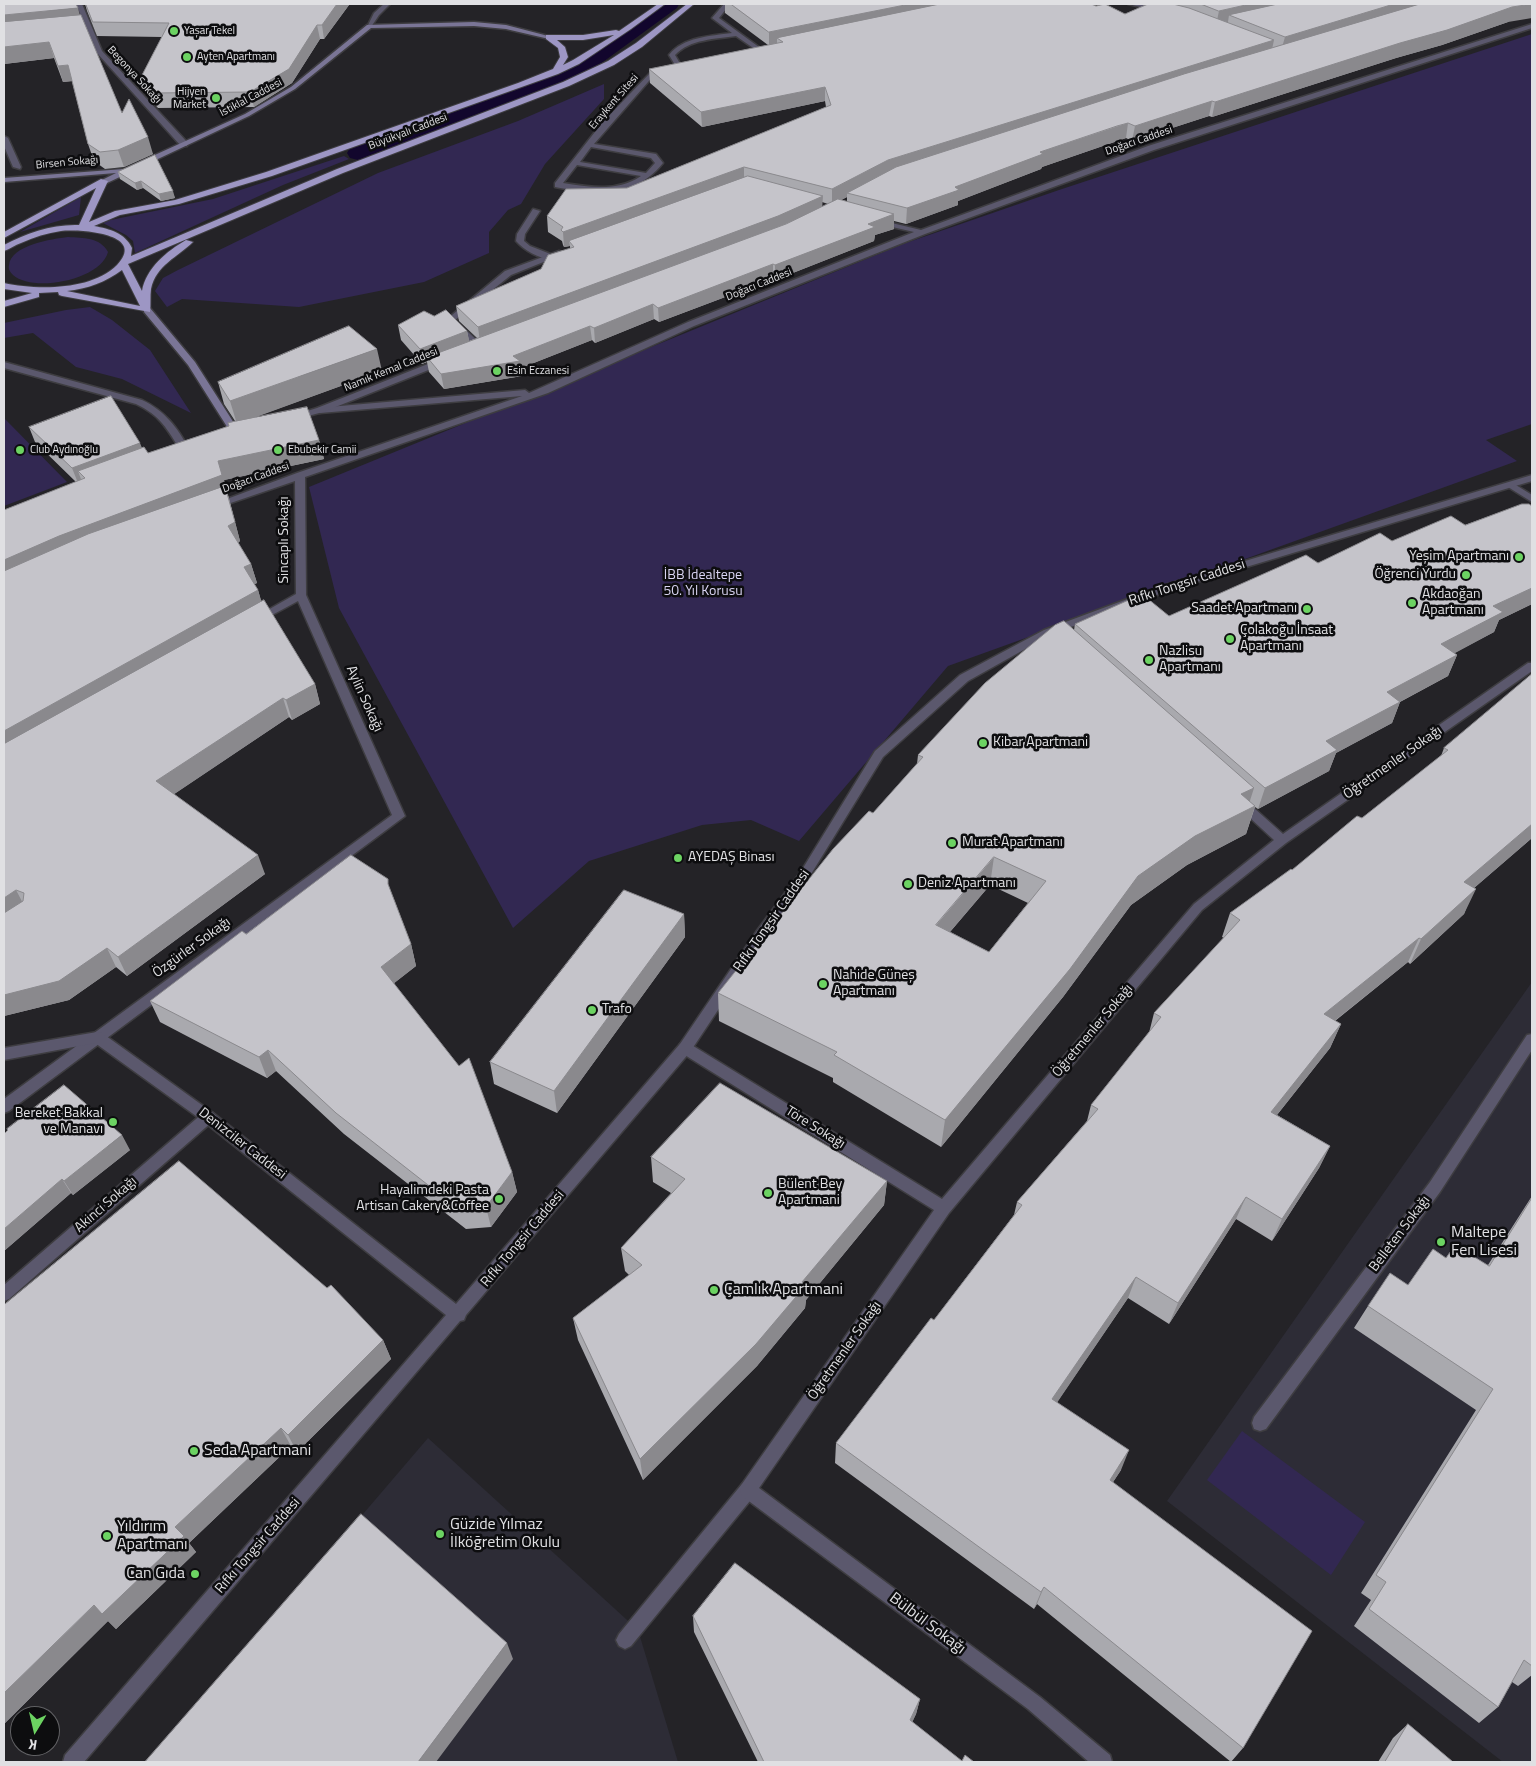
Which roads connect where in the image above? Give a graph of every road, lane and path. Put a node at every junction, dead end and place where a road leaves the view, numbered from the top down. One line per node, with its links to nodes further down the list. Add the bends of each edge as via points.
1 (79, 4): 9 (street, Begonya Sokağı)
2 (89, 4): 9 (street)
3 (387, 4): 10 (street, İstiklal Caddesi)
4 (662, 4): 14 (highway, Büyükyalı Caddesi)
5 (691, 4): 33 (highway, Büyükyalı Caddesi, via 640,46 566,84 350,167)
6 (727, 4): 15 (street, via 715,18)
7 (1131, 4): 8 (street)
8 (1165, 11)
9 (82, 12): 12 (street, Begonya Sokağı)
10 (369, 26): 16 (main road, via 474,24 506,27); 24 (main road, İstiklal Caddesi, via 294,88 247,115)
11 (1532, 26): 36 (street, Doğacı Caddesi, via 1151,148)
12 (87, 27): 13 (street); 24 (street, Begonya Sokağı, via 99,52)
13 (78, 28)
14 (628, 28): 16 (highway, Büyükyalı Caddesi, via 596,37); 22 (highway, Büyükyalı Caddesi)
15 (738, 34): 18 (street); 21 (street, via 680,46 672,55)
16 (549, 37): 22 (highway, via 561,48 564,57)
17 (771, 49): 18 (street)
18 (761, 50): 19 (street)
19 (752, 52)
20 (688, 66): 21 (street, Eraykent Sitesi)
21 (679, 67): 25 (street, Eraykent Sitesi, via 653,73)
22 (555, 72): 35 (highway, Büyükyalı Caddesi, via 269,174 176,202 118,214)
23 (4, 138): 27 (street)
24 (184, 144): 28 (main road, İstiklal Caddesi)
25 (590, 145): 26 (street, Eraykent Sitesi); 29 (street, via 657,158 658,165)
26 (576, 163): 29 (street); 29 (street, Eraykent Sitesi, via 558,185 608,191 632,185)
27 (17, 167)
28 (131, 169): 30 (main road, Birsen Sokağı); 31 (main road, İstiklal Caddesi)
29 (646, 175)
30 (4, 180)
31 (104, 181): 35 (highway); 37 (highway, İstiklal Caddesi)
32 (536, 211): 40 (street, via 520,241 527,248)
33 (242, 213): 41 (highway, Büyükyalı Caddesi); 45 (highway, via 178,248 146,288)
34 (869, 219): 36 (street)
35 (82, 228): 38 (highway, Büyükyalı Caddesi, via 32,235); 41 (highway, Büyükyalı Caddesi, via 122,239 128,254)
36 (922, 232): 51 (street, Doğacı Caddesi, via 691,324)
37 (4, 235)
38 (4, 248)
39 (569, 251): 40 (street)
40 (550, 258): 47 (street, via 508,273 450,320)
41 (123, 263): 43 (highway, Büyükyalı Caddesi, via 102,279); 45 (highway, Büyükyalı Caddesi)
42 (4, 286): 43 (highway, Büyükyalı Caddesi, via 28,292)
43 (49, 292): 44 (highway, Büyükyalı Caddesi); 45 (highway)
44 (4, 304)
45 (147, 310): 54 (main road, via 192,364)
46 (488, 343): 47 (street)
47 (479, 347): 48 (street)
48 (470, 350)
49 (453, 357): 52 (street, Namık Kemal Caddesi)
50 (4, 365): 55 (street, via 151,407 168,421)
51 (545, 391): 52 (street); 56 (street, Doğacı Caddesi)
52 (320, 410): 53 (street, Namık Kemal Caddesi)
53 (282, 419)
54 (235, 431)
55 (184, 449)
56 (300, 475): 60 (street, Doğacı Caddesi); 61 (street, Sincaplı Sokağı)
57 (1532, 478): 58 (street, Rıfkı Tongsir Caddesi)
58 (1511, 484): 59 (street); 69 (street, Rıfkı Tongsir Caddesi, via 1169,587 1052,635 964,678 879,754 804,876)
59 (1532, 499)
60 (200, 511)
61 (301, 595): 62 (street, Sincaplı Sokağı); 65 (street, Aylin Sokağı)
62 (250, 624)
63 (1532, 666): 66 (street, Öğretmenler Sokağı)
64 (1231, 794): 66 (street)
65 (399, 816): 67 (street, Özgürler Sokağı)
66 (1282, 840): 73 (street, Öğretmenler Sokağı, via 1198,907)
67 (97, 1037): 70 (street); 71 (street, Özgürler Sokağı); 72 (street, Denizciler Caddesi)
68 (1532, 1039): 76 (street, Belleten Sokağı, via 1435,1187)
69 (685, 1048): 73 (street, Töre Sokağı); 75 (street, Rıfkı Tongsir Caddesi)
70 (4, 1054)
71 (4, 1106)
72 (208, 1117): 74 (street, Akinci Sokağı); 75 (street, Denizciler Caddesi)
73 (944, 1208): 77 (street, Öğretmenler Sokağı)
74 (4, 1294)
75 (458, 1315): 79 (street, Rıfkı Tongsir Caddesi)
76 (1260, 1422)
77 (748, 1490): 78 (street, Öğretmenler Sokağı); 80 (street, Bülbül Sokağı, via 1034,1703)
78 (625, 1640)
79 (72, 1762)
80 (1103, 1762)

